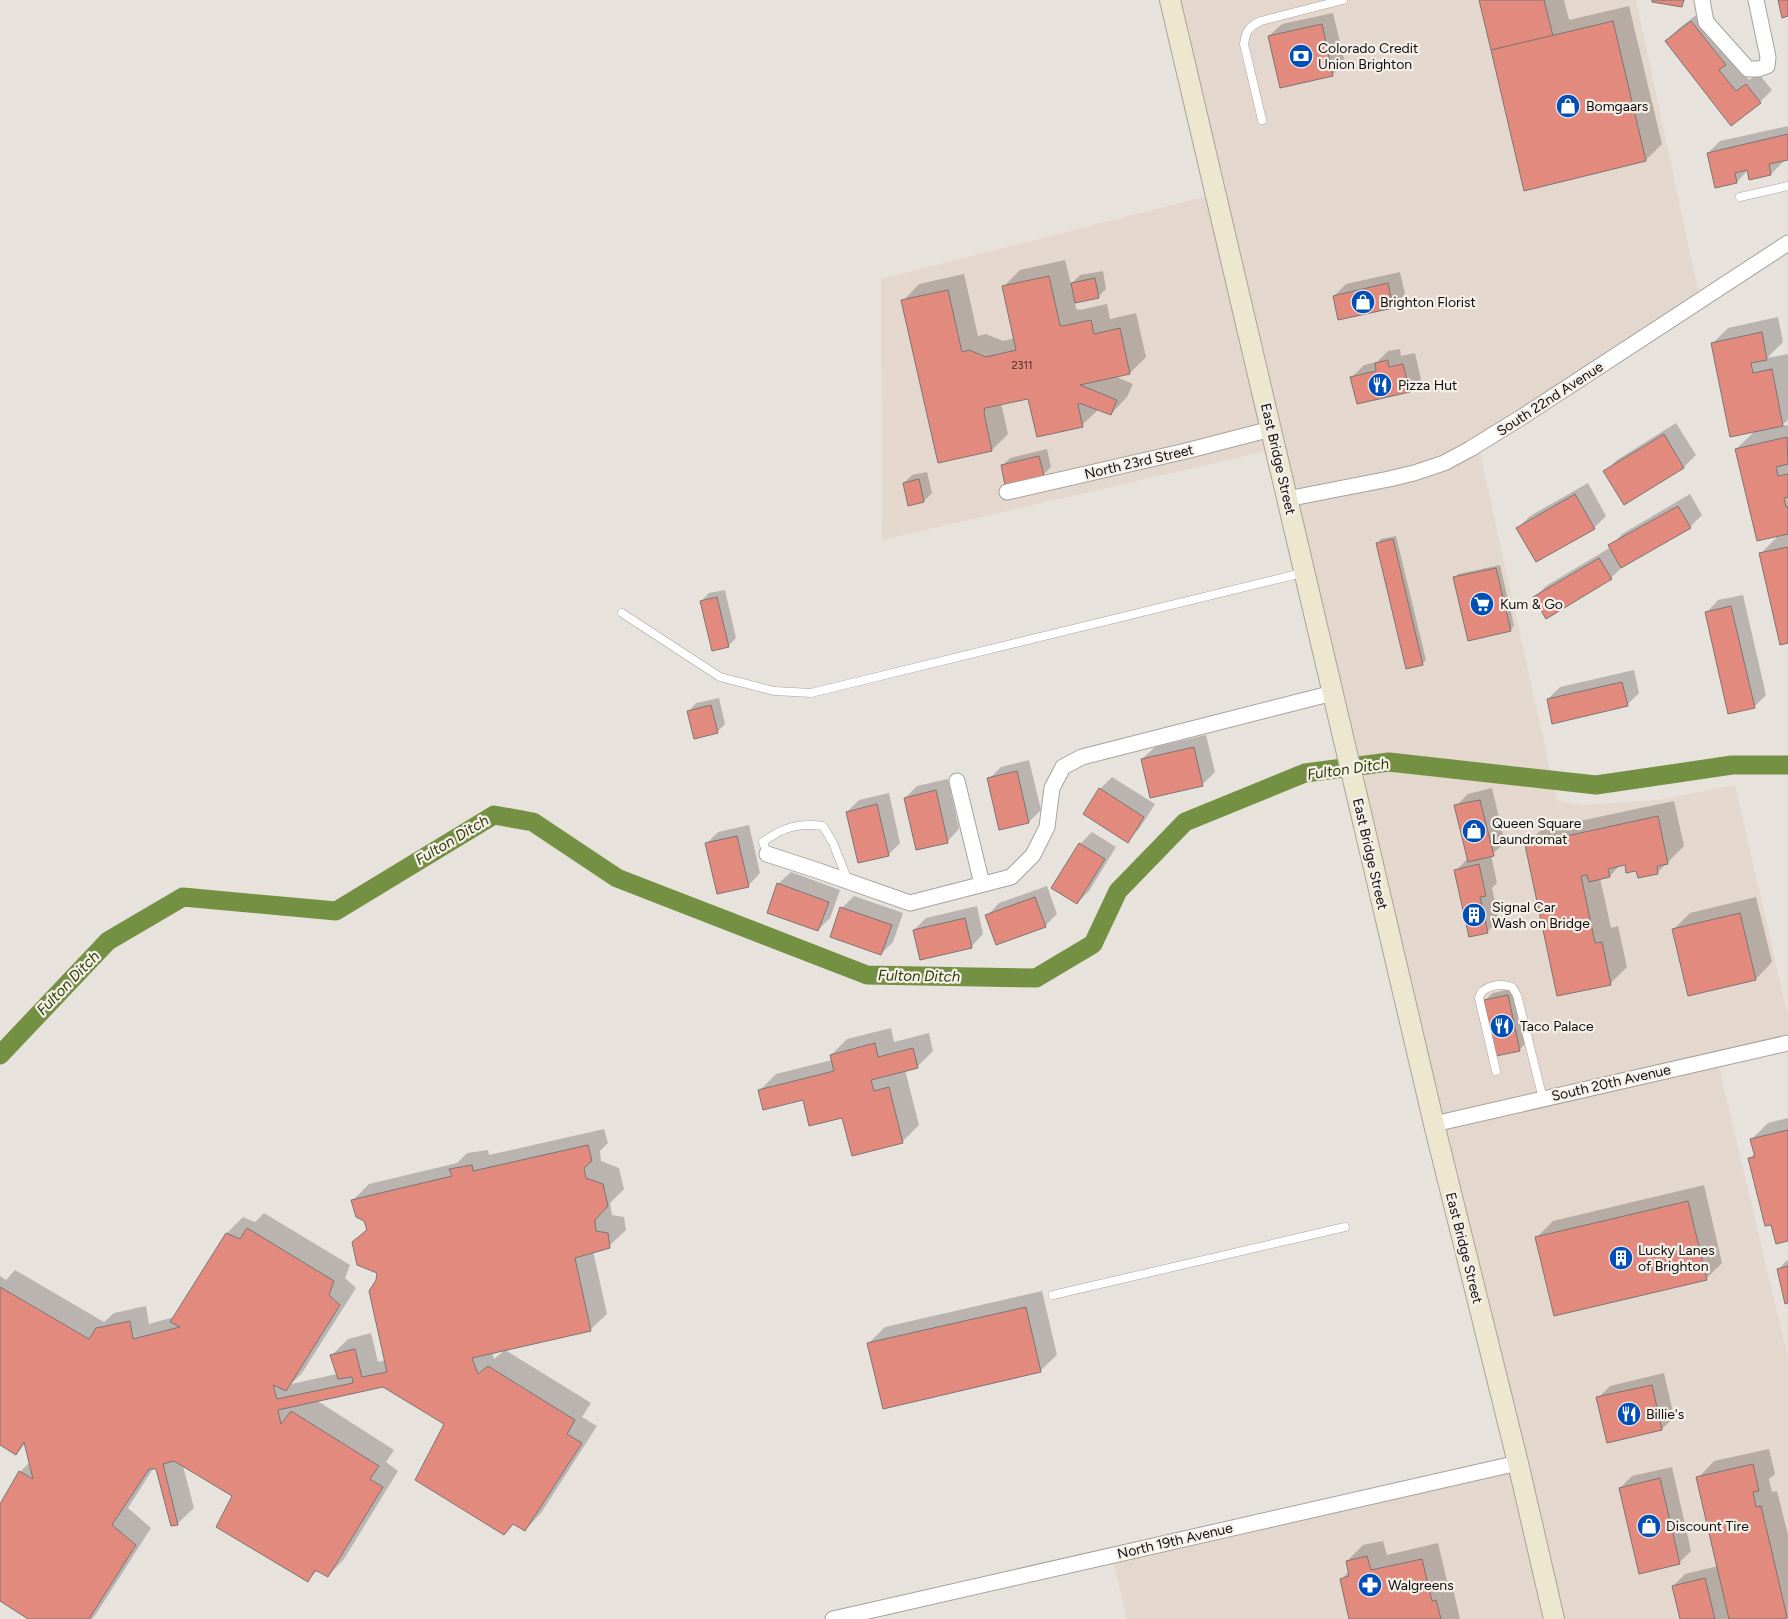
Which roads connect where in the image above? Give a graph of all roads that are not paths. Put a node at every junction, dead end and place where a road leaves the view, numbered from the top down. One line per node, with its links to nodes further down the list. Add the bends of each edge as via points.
1 (1170, 0): 9 (main road, East Bridge Street)
2 (1344, 0): 5 (lane, via 1261,21 1246,32 1244,44)
3 (1702, 0): 4 (street, via 1706,22 1748,69 1758,69 1767,66 1768,57)
4 (1756, 0)
5 (1262, 120)
6 (1788, 186): 7 (lane)
7 (1740, 197)
8 (1788, 243): 11 (street, South 22nd Avenue, via 1522,417 1444,463 1389,479)
9 (1271, 428): 10 (street, North 23rd Street, via 1186,452); 11 (main road, East Bridge Street)
10 (1007, 492)
11 (1287, 499): 12 (main road, East Bridge Street)
12 (1304, 572): 13 (lane, via 811,693 774,691 720,677); 14 (main road, East Bridge Street)
13 (622, 613)
14 (1333, 693): 18 (street, via 1082,757 1063,767 1052,788 1048,827 1034,855 1011,877); 22 (main road, East Bridge Street)
15 (957, 781): 18 (street)
16 (767, 854): 17 (street); 17 (lane, via 764,842 779,830 807,824 823,826)
17 (849, 882): 18 (street, via 910,903)
18 (982, 884)
19 (1788, 1043): 21 (street, South 20th Avenue)
20 (1496, 1070): 21 (lane, via 1479,998 1486,988 1502,984 1512,987 1517,995)
21 (1543, 1099): 22 (street, South 20th Avenue)
22 (1434, 1124): 25 (main road, East Bridge Street)
23 (1345, 1227): 24 (lane)
24 (1053, 1295)
25 (1518, 1463): 26 (street, North 19th Avenue); 27 (main road, East Bridge Street)
26 (833, 1619)
27 (1554, 1619)

